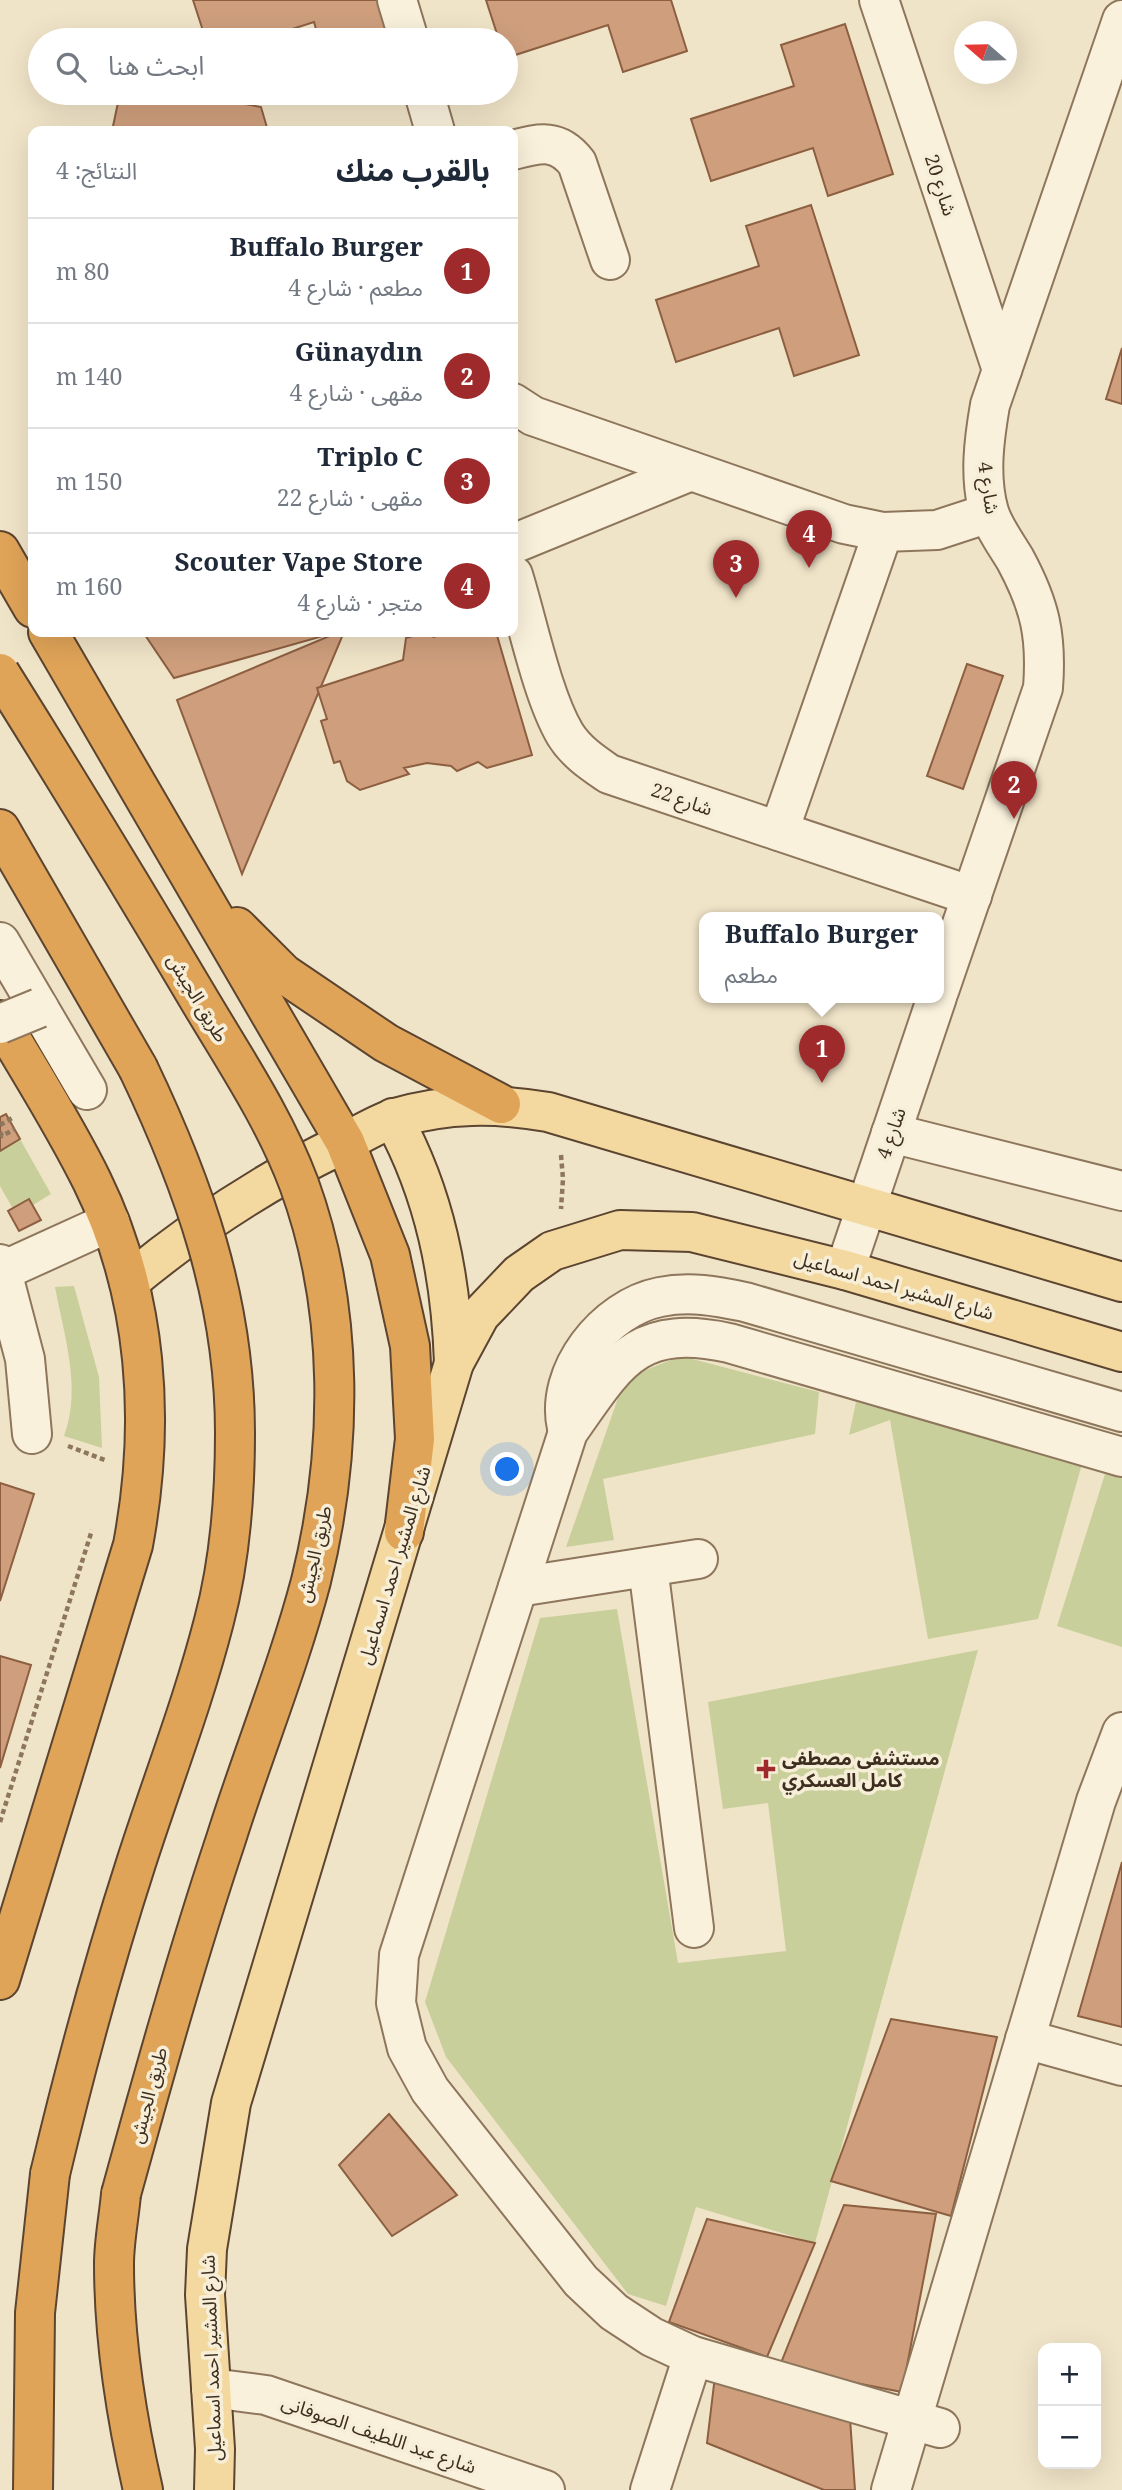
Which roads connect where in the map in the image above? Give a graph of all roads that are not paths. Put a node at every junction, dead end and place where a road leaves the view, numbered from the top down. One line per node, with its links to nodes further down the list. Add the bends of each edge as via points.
1 (397, 0): 4 (street)
2 (879, 0): 9 (street, شارع 20)
3 (1122, 20): 9 (street, شارع 4)
4 (405, 28)
5 (427, 105): 6 (street)
6 (434, 126)
7 (518, 149): 8 (street, via 542,142 571,155)
8 (610, 260)
9 (1002, 370): 12 (street, شارع 4, via 984,441)
10 (518, 406): 11 (street, via 533,416)
11 (691, 471): 13 (street, via 844,524); 14 (street)
12 (989, 513): 13 (street, via 937,530); 23 (street, شارع 4, via 1039,610 1046,649 1042,688)
13 (883, 532): 21 (street)
14 (518, 542)
15 (0, 551): 17 (highway)
16 (518, 591): 21 (street, شارع 22, via 554,710 566,736 585,758 610,774)
17 (28, 599)
18 (51, 637): 22 (highway)
19 (0, 673): 60 (highway, طريق الجيش, bridge, via 279,1135 316,1242 334,1355 331,1470 310,1583 192,1941 121,2194 114,2261 116,2328)
20 (0, 829): 59 (highway, bridge, via 138,1068 190,1182 222,1305 235,1431 230,1519 214,1620 108,1947 50,2174 35,2313)
21 (779, 831): 23 (street, شارع 22)
22 (198, 887): 30 (highway, via 284,974 386,1043); 33 (highway)
23 (972, 896): 25 (street, شارع 4)
24 (0, 942): 27 (street)
25 (944, 977)
26 (935, 1003): 32 (street, شارع 4)
27 (39, 1008): 28 (street, bridge); 29 (street)
28 (0, 1022): 36 (highway, via 69,1137)
29 (87, 1090)
30 (501, 1104): 31 (main road); 35 (main road, via 548,1112)
31 (393, 1118): 33 (main road); 42 (main road, via 412,1152 439,1234)
32 (891, 1133): 34 (street); 35 (street, شارع 4)
33 (345, 1142): 39 (main road, via 234,1203); 47 (highway, via 390,1255 410,1346 415,1439)
34 (1122, 1191)
35 (866, 1208): 38 (street, شارع 4); 40 (main road)
36 (110, 1222): 37 (street); 39 (highway)
37 (1, 1269): 45 (street, via 26,1359)
38 (845, 1269): 41 (main road, شارع المشير احمد اسماعيل); 42 (main road, شارع المشير احمد اسماعيل, via 692,1232 620,1230 552,1251 519,1274 480,1315)
39 (129, 1282): 53 (highway, via 146,1398 141,1501 119,1595)
40 (1122, 1282)
41 (1122, 1352)
42 (454, 1363): 47 (main road, شارع المشير احمد اسماعيل)
43 (1122, 1412): 44 (street, via 702,1293 658,1297 618,1316 587,1347 567,1386 563,1409)
44 (568, 1432): 46 (street, via 612,1369 637,1350 667,1339 698,1336); 50 (street)
45 (32, 1434)
46 (1122, 1457)
47 (404, 1532): 57 (main road, شارع المشير احمد اسماعيل, via 231,2103 206,2249)
48 (698, 1559): 49 (street)
49 (648, 1567): 50 (street); 52 (street)
50 (518, 1587): 56 (street, via 399,1955 396,2003 407,2048 430,2090 581,2281 614,2312)
51 (1122, 1732): 54 (street, via 1096,1801)
52 (695, 1928)
53 (0, 1980)
54 (1025, 2039): 55 (street); 58 (street, via 995,2188)
55 (1122, 2066)
56 (693, 2356): 58 (street); 63 (street)
57 (211, 2388): 61 (main road, شارع المشير احمد اسماعيل); 62 (street, شارع عبد اللطيف الصوفانى, via 266,2395)
58 (926, 2423): 64 (street)
59 (33, 2490)
60 (143, 2490)
61 (214, 2490)
62 (545, 2490)
63 (650, 2490)
64 (891, 2490)

